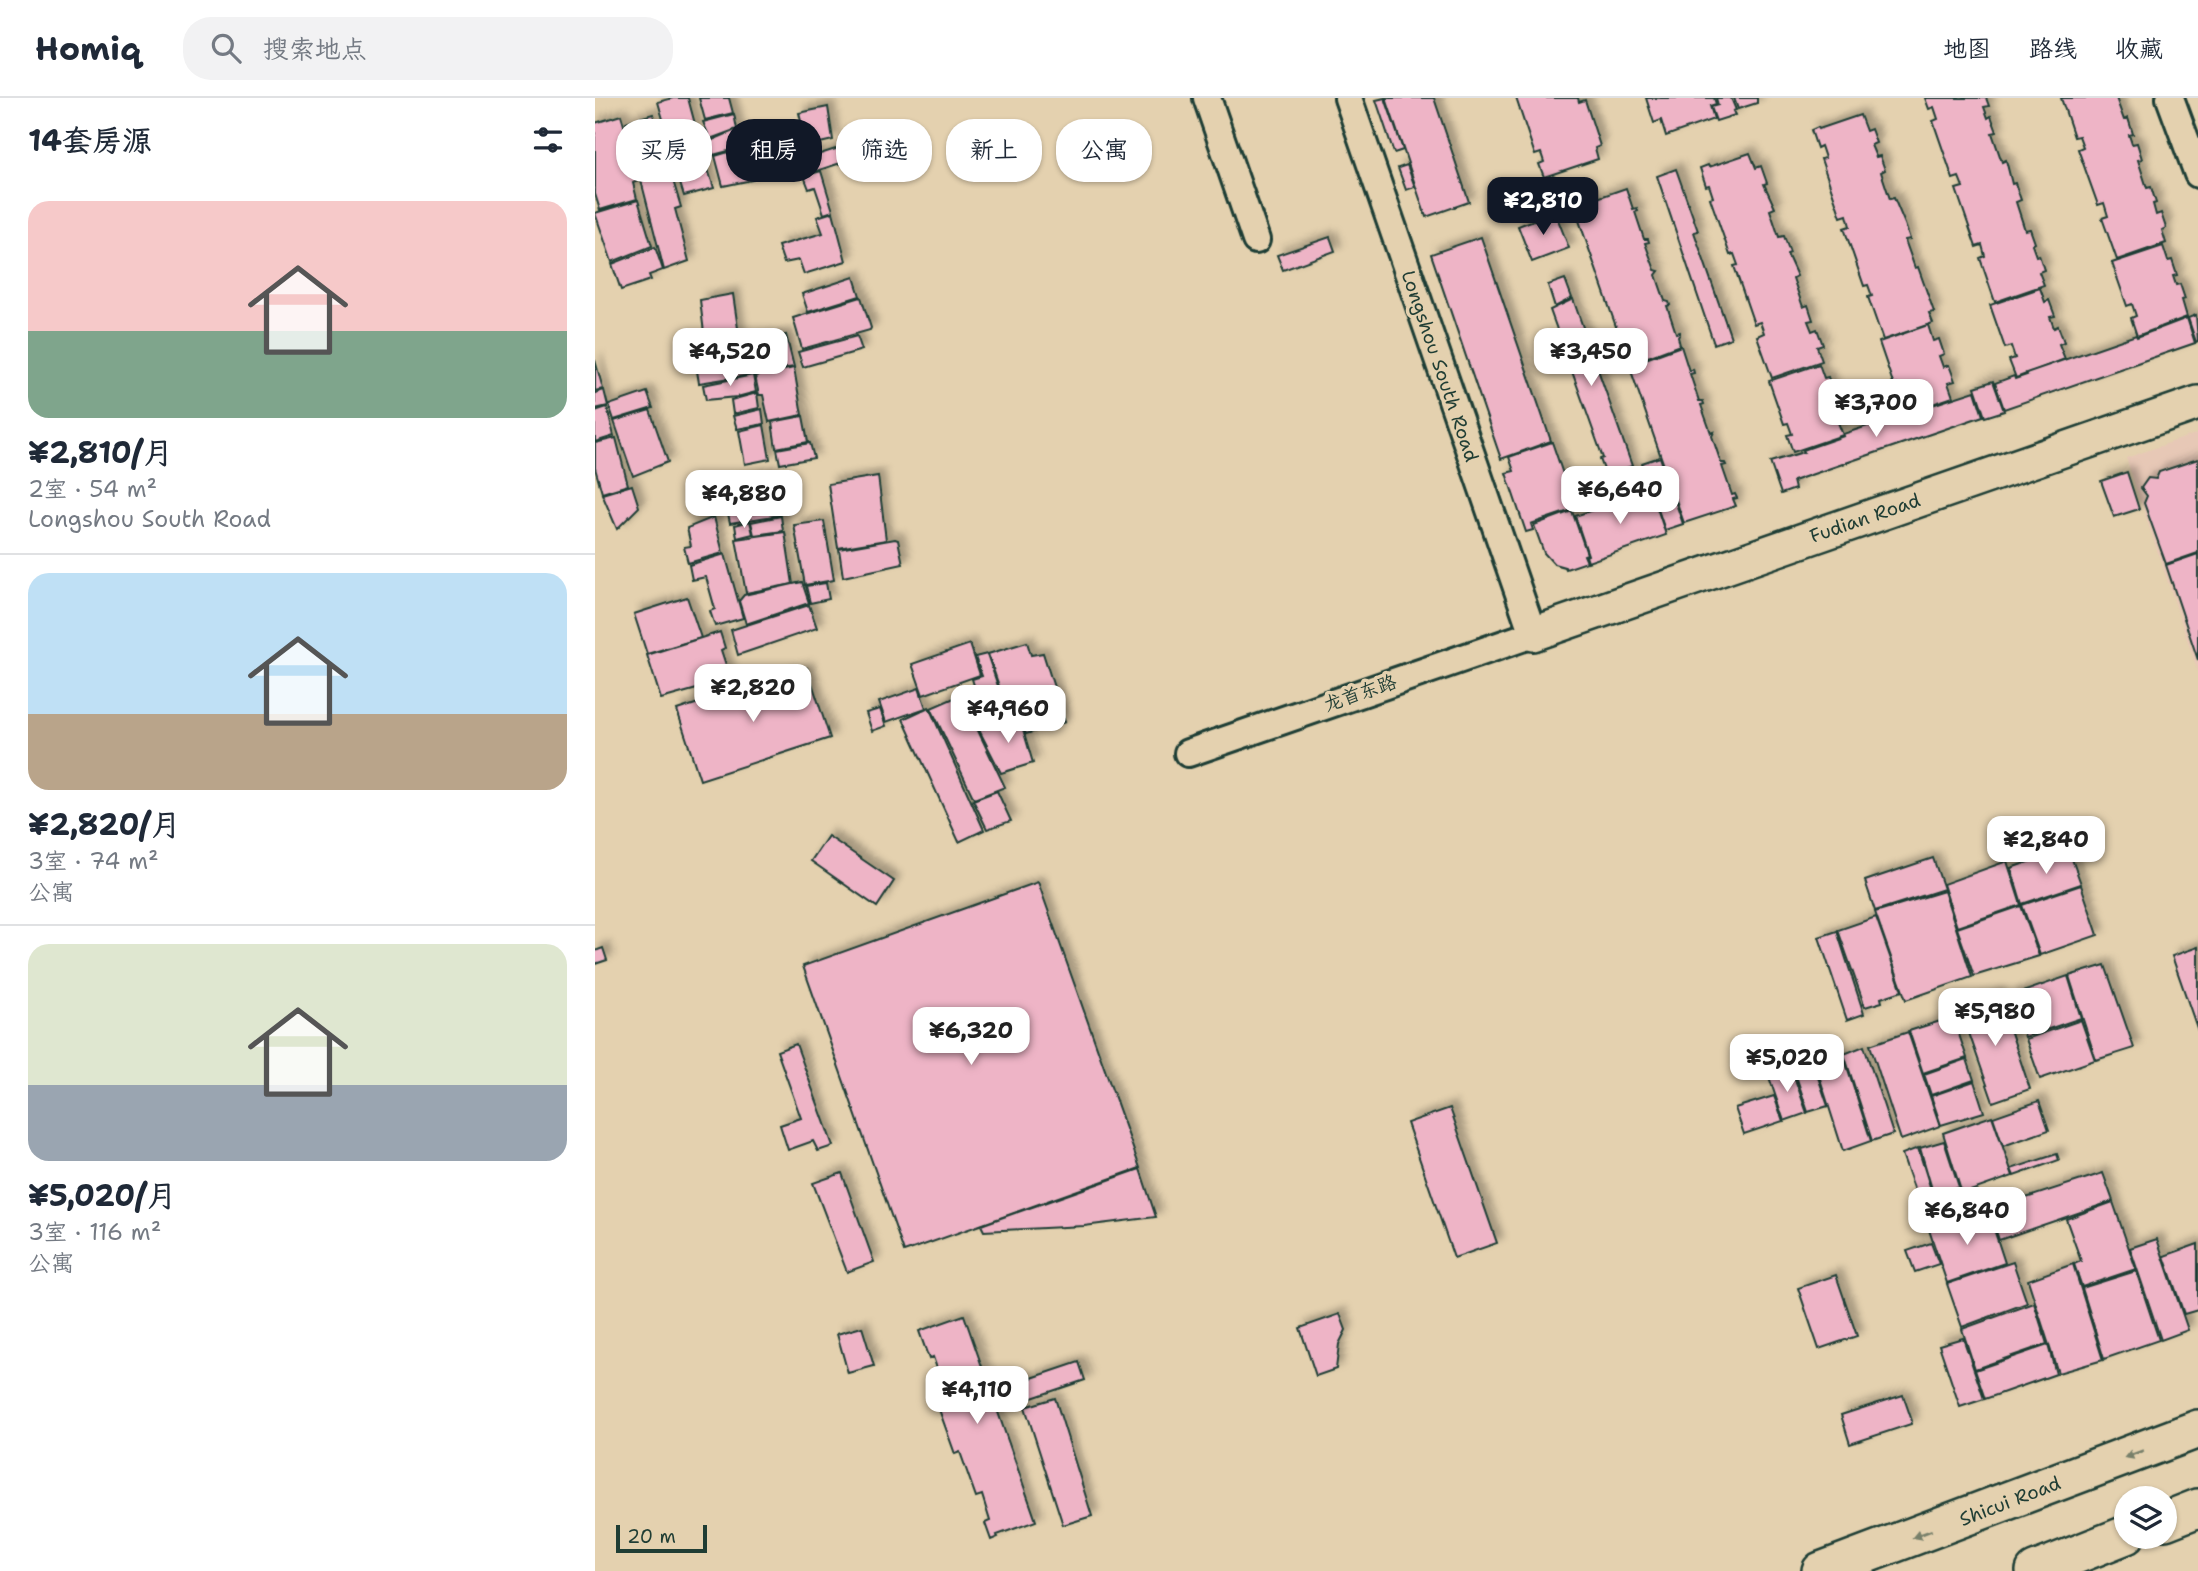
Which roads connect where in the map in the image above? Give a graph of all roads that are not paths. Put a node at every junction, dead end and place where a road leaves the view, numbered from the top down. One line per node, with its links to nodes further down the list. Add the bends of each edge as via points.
1 (1207, 98): 5 (street)
2 (1348, 98): 7 (street, Longshou South Road)
3 (2170, 98): 4 (street)
4 (2198, 174)
5 (1256, 240)
6 (2198, 403): 7 (street, Fudian Road)
7 (1533, 634): 8 (street, 龙首东路)
8 (1188, 752)
9 (2198, 1429): 13 (main road, Shicui Road, one-way to 13)
10 (2198, 1508): 11 (main road)
11 (2177, 1516)
12 (2114, 1540): 14 (main road)
13 (1821, 1571)
14 (2035, 1571)

